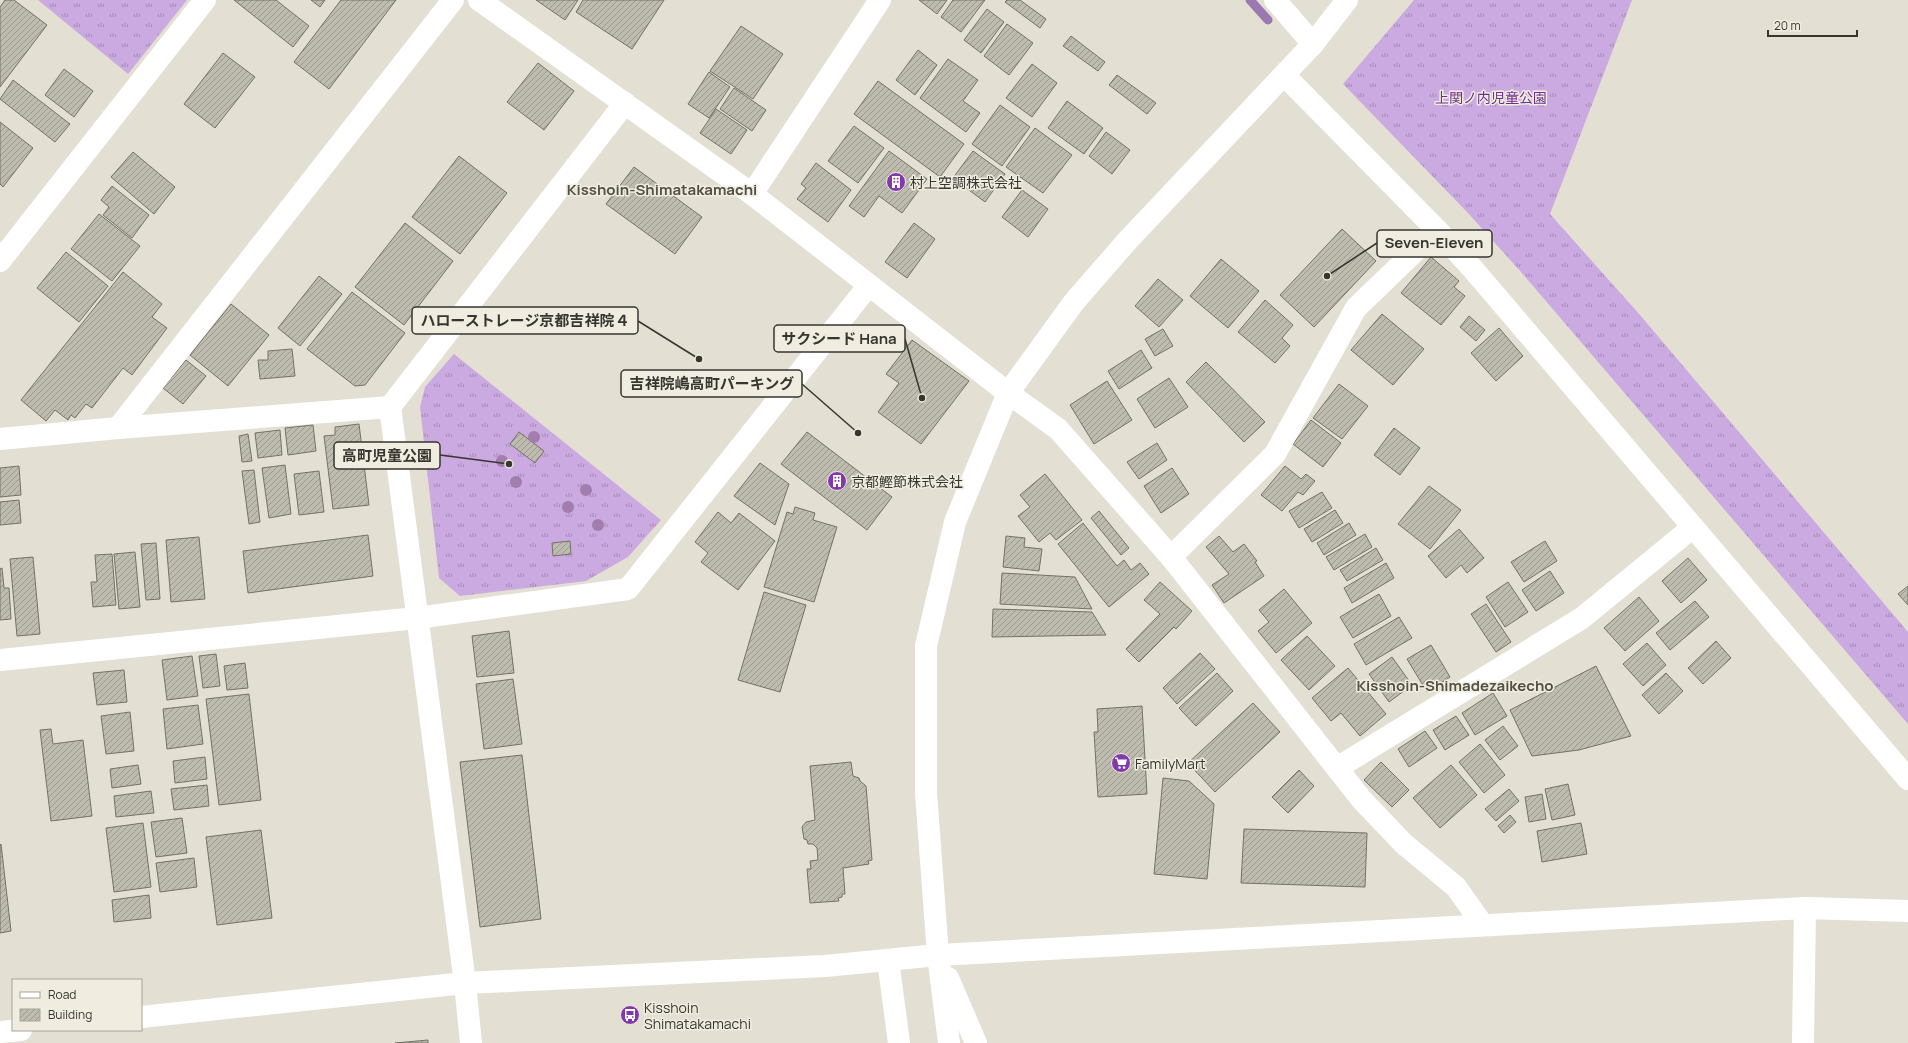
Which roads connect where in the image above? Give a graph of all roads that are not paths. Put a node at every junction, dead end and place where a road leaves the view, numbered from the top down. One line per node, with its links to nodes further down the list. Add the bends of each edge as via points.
1 (205, 0): 12 (street)
2 (454, 0): 16 (street)
3 (480, 0): 9 (street)
4 (880, 0): 10 (street)
5 (1275, 0): 7 (street)
6 (1347, 0): 7 (street)
7 (1313, 44): 8 (street)
8 (1284, 75): 11 (street); 14 (street, via 1128,240 1074,302)
9 (625, 103): 10 (street); 15 (street)
10 (752, 194): 13 (street)
11 (1437, 230): 18 (street); 19 (street, via 1356,308 1275,454)
12 (0, 261)
13 (869, 285): 14 (street); 20 (street, via 628,589)
14 (1008, 393): 19 (street, via 1058,429); 27 (street, via 955,522 926,646 926,793)
15 (390, 407): 16 (street); 20 (street)
16 (118, 428): 17 (street)
17 (0, 439)
18 (1693, 527): 22 (street, via 1582,618); 23 (street)
19 (1171, 557): 22 (street)
20 (417, 618): 21 (street); 29 (street)
21 (0, 660)
22 (1337, 768): 26 (street, via 1362,800 1404,844 1456,888)
23 (1908, 779)
24 (1805, 908): 25 (street); 26 (street); 37 (street)
25 (1908, 911)
26 (1483, 925): 27 (street)
27 (938, 955): 28 (street); 35 (street); 36 (street)
28 (888, 960): 29 (street, via 825,966); 34 (street)
29 (465, 983): 30 (street); 33 (street)
30 (142, 1017)
31 (12, 1031): 32 (street)
32 (0, 1032)
33 (471, 1043)
34 (899, 1043)
35 (949, 1043)
36 (976, 1043)
37 (1803, 1043)

